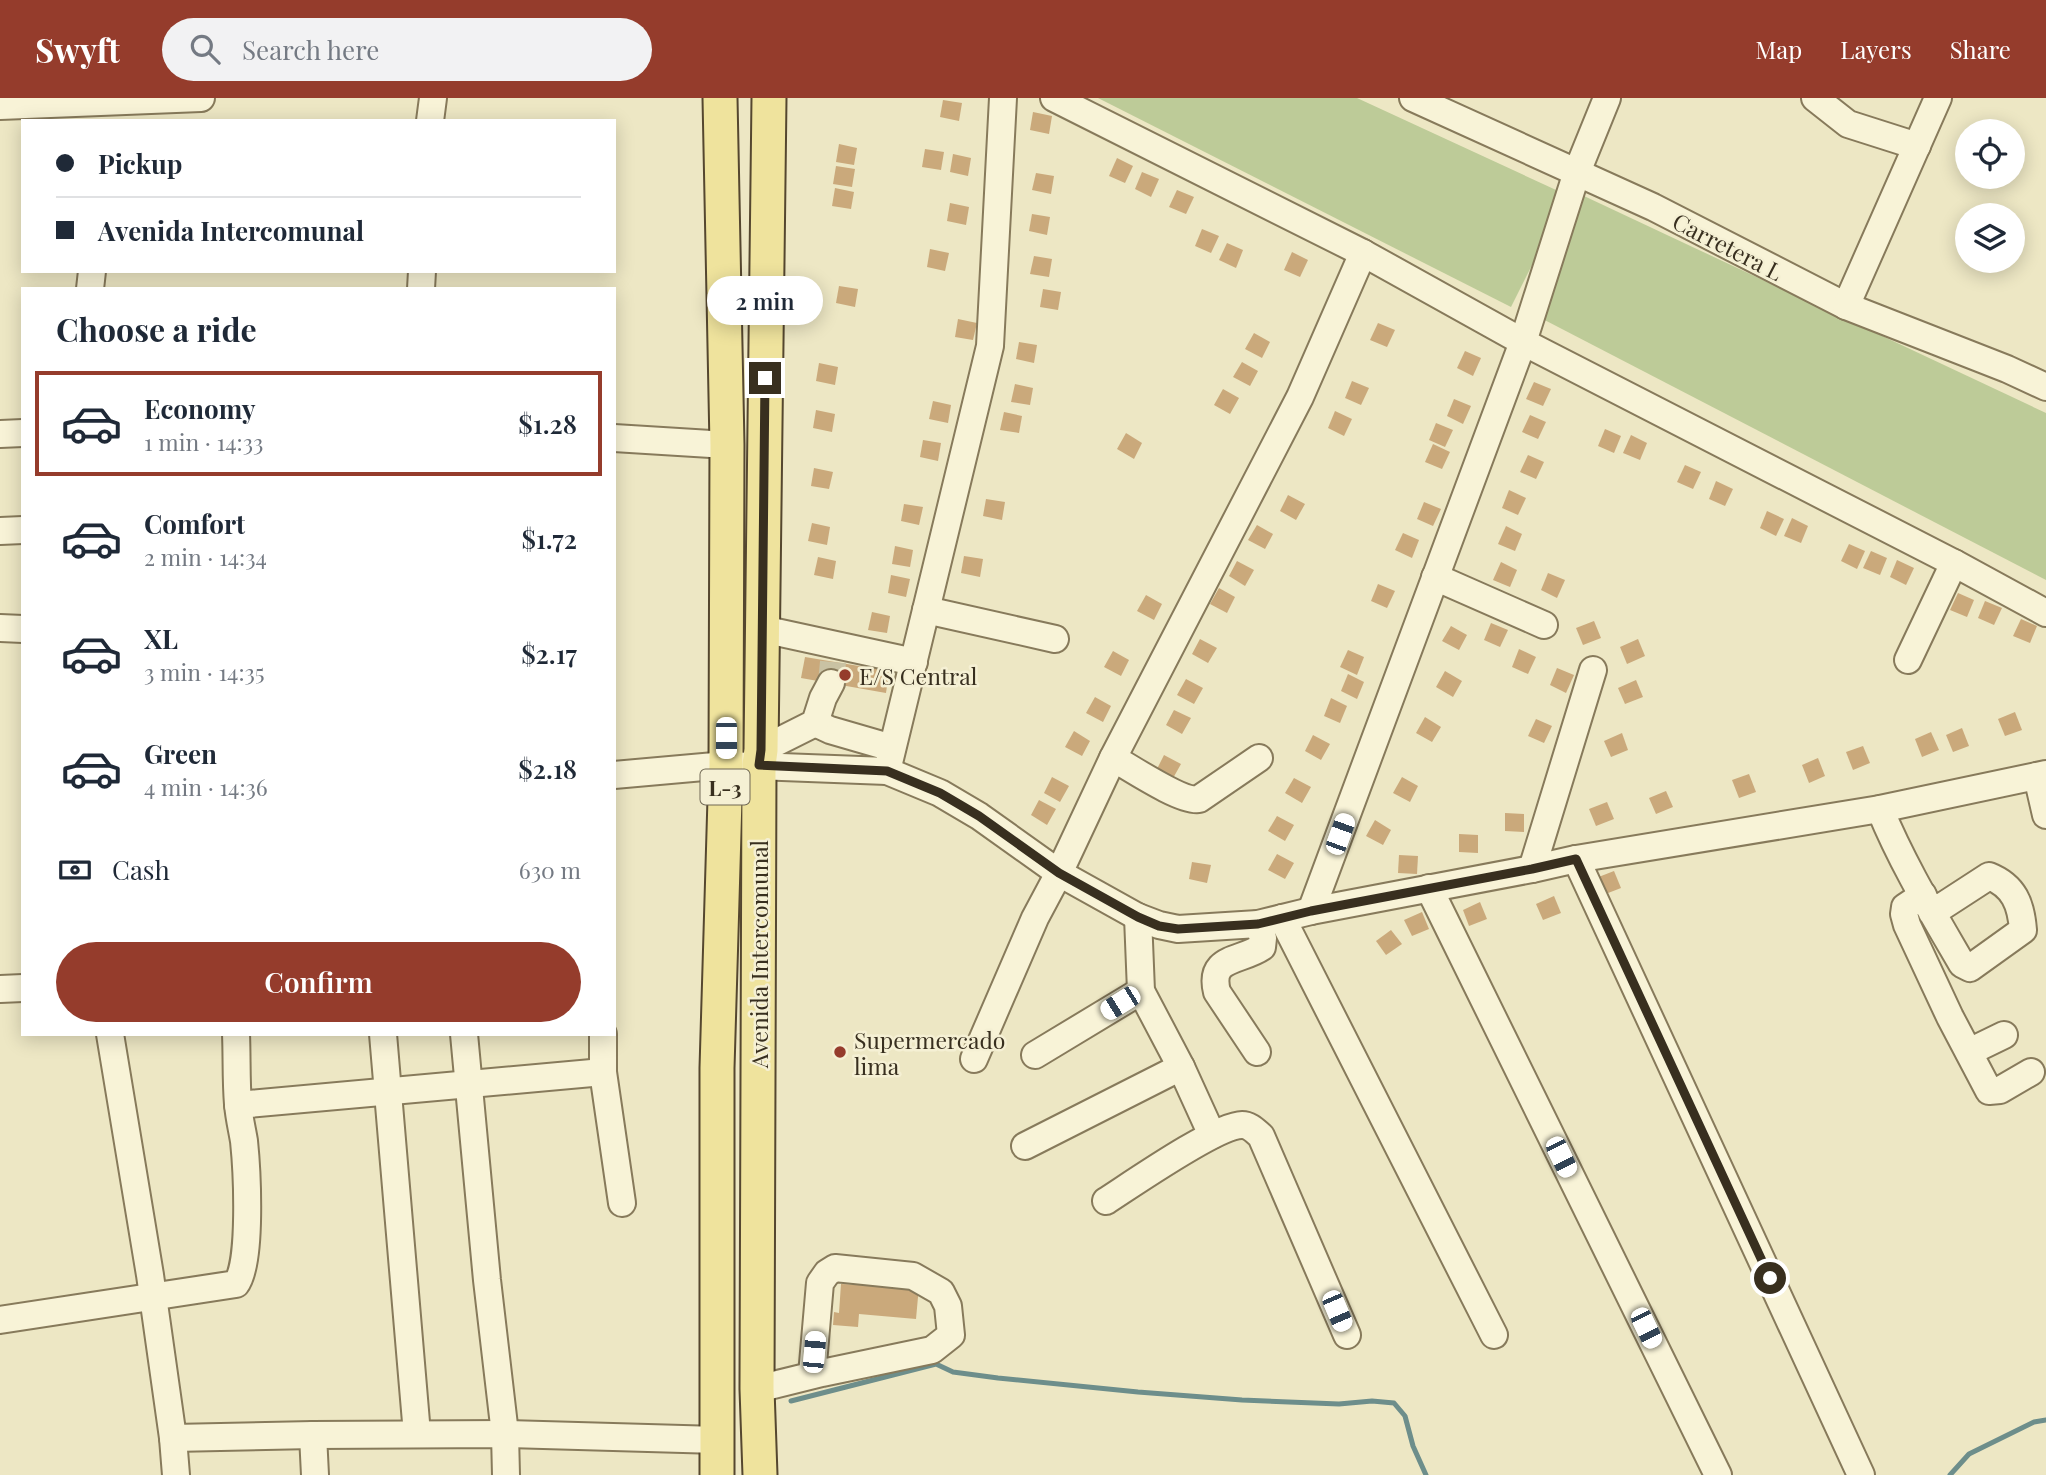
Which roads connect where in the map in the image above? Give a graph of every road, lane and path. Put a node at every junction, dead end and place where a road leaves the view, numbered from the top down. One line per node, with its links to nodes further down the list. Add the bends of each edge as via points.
1 (201, 98): 12 (street)
2 (433, 98): 13 (street)
3 (720, 98): 23 (main road, Avenida Intercomunal / L-3)
4 (769, 98): 33 (main road, Avenida Intercomunal / L-3)
5 (1003, 98): 28 (street, via 990,346)
6 (1055, 98): 16 (street)
7 (1606, 98): 15 (street)
8 (1815, 98): 14 (street, via 1848,124)
9 (1938, 98): 14 (street)
10 (1423, 100): 15 (street, Carretera L)
11 (0, 106): 12 (street)
12 (111, 107)
13 (430, 119)
14 (1917, 146): 17 (street)
15 (1577, 173): 17 (street, Carretera L); 18 (street)
16 (1363, 253): 18 (street); 41 (street, via 1300,397)
17 (1846, 306): 19 (street, Carretera L)
18 (1523, 342): 26 (street); 27 (street)
19 (2046, 387)
20 (21, 433): 21 (street)
21 (0, 434)
22 (616, 438): 23 (street)
23 (727, 445): 44 (main road, Avenida Intercomunal / L-3)
24 (21, 530): 25 (street)
25 (0, 531)
26 (1954, 563): 29 (street); 35 (street)
27 (1434, 577): 30 (street); 53 (street)
28 (926, 610): 34 (street); 37 (street)
29 (2046, 613)
30 (1544, 625)
31 (0, 628): 32 (street)
32 (21, 629)
33 (762, 629): 36 (street); 40 (main road, Avenida Intercomunal / L-3)
34 (1055, 639)
35 (1908, 660)
36 (831, 662): 37 (street); 39 (street)
37 (914, 662): 43 (street)
38 (1593, 670): 50 (street)
39 (815, 723): 40 (street); 43 (street)
40 (760, 758): 43 (street); 44 (street); 84 (main road, Avenida Intercomunal / L-3)
41 (1113, 758): 42 (street, via 1193,801); 51 (street)
42 (1259, 758)
43 (890, 760): 51 (street)
44 (726, 765): 45 (street); 89 (main road, Avenida Intercomunal / L-3, via 717,1068)
45 (616, 775)
46 (2041, 775): 47 (street); 48 (street)
47 (1881, 809): 49 (street); 66 (street, via 1927,904 1905,907 1904,915)
48 (2046, 815)
49 (1576, 859): 50 (street); 96 (street)
50 (1532, 869): 52 (street)
51 (1059, 873): 54 (street); 68 (street)
52 (1429, 888): 53 (street); 95 (street)
53 (1311, 911): 55 (street)
54 (1138, 917): 55 (street, via 1178,929); 58 (street)
55 (1270, 921): 65 (street, via 1262,947 1221,964 1215,973 1217,992); 82 (street)
56 (21, 988): 57 (street)
57 (0, 989)
58 (1141, 990): 67 (street); 69 (street)
59 (2004, 1035): 66 (street)
60 (110, 1036): 79 (street)
61 (236, 1036): 74 (street)
62 (383, 1036): 73 (street)
63 (464, 1036): 72 (street)
64 (603, 1036): 70 (street)
65 (1257, 1052)
66 (1969, 1052): 71 (street, via 1989,1091 2000,1090)
67 (1035, 1055)
68 (974, 1059)
69 (1181, 1067): 75 (street); 76 (street)
70 (603, 1072): 72 (street); 78 (street)
71 (2031, 1072)
72 (470, 1084): 73 (street); 86 (street)
73 (387, 1091): 74 (street); 85 (street)
74 (238, 1105): 79 (street, via 247,1237 240,1278 236,1284)
75 (1212, 1135): 77 (street); 81 (street, via 1241,1125 1261,1136)
76 (1025, 1146)
77 (1106, 1201)
78 (622, 1203)
79 (153, 1298): 80 (street); 88 (street)
80 (0, 1320)
81 (1347, 1335)
82 (1494, 1335)
83 (812, 1375): 83 (street, via 932,1350 951,1335 948,1306 941,1292 913,1276 835,1268 827,1273 820,1283); 84 (street)
84 (757, 1389): 90 (main road, Avenida Intercomunal / L-3)
85 (417, 1434): 86 (street); 87 (street)
86 (505, 1434): 89 (street); 93 (street)
87 (313, 1435): 88 (street); 92 (street)
88 (173, 1438): 91 (street)
89 (718, 1440): 94 (main road, Avenida Intercomunal / L-3)
90 (766, 1473)
91 (176, 1475)
92 (315, 1475)
93 (506, 1475)
94 (718, 1475)
95 (1718, 1475)
96 (1861, 1475)

